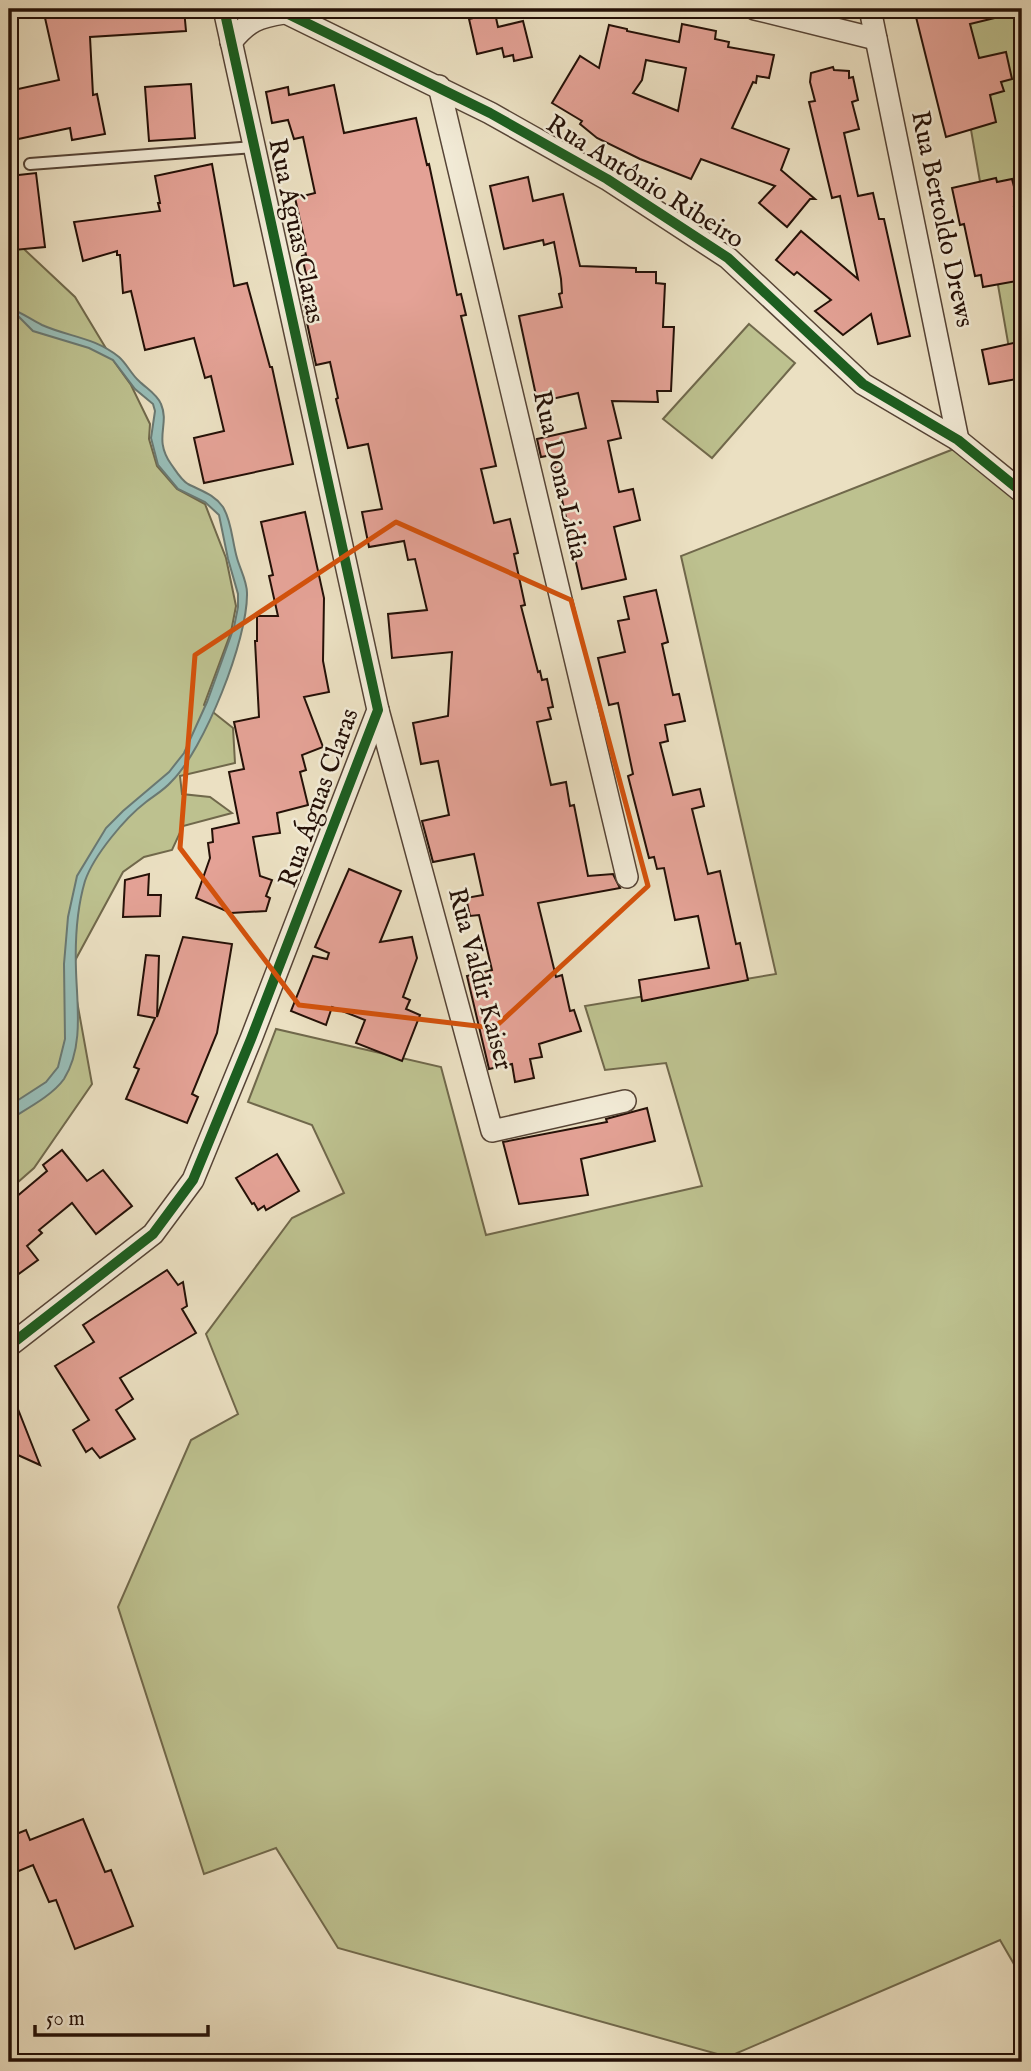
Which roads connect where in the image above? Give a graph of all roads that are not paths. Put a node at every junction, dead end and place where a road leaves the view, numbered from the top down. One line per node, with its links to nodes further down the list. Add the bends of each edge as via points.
1 (224, 9): 6 (street, Rua Águas Claras)
2 (755, 9): 5 (street)
3 (870, 9): 5 (street, Rua Bertoldo Drews)
4 (281, 11): 6 (street, via 257,18); 7 (street, Rua Antônio Ribeiro)
5 (876, 39): 10 (street, Rua Bertoldo Drews)
6 (231, 42): 8 (street, Rua Águas Claras)
7 (439, 86): 10 (street, Rua Antônio Ribeiro, via 607,179 729,258 863,384); 13 (street, Rua Dona Lidia)
8 (254, 147): 9 (lane); 12 (street, Rua Águas Claras)
9 (30, 163)
10 (958, 440): 11 (street, Rua Antônio Ribeiro)
11 (1022, 492)
12 (378, 710): 14 (street, Rua Valdir Kaiser, via 492,1131); 15 (street, Rua Águas Claras, via 193,1180 153,1234)
13 (627, 877)
14 (625, 1101)
15 (9, 1346)

